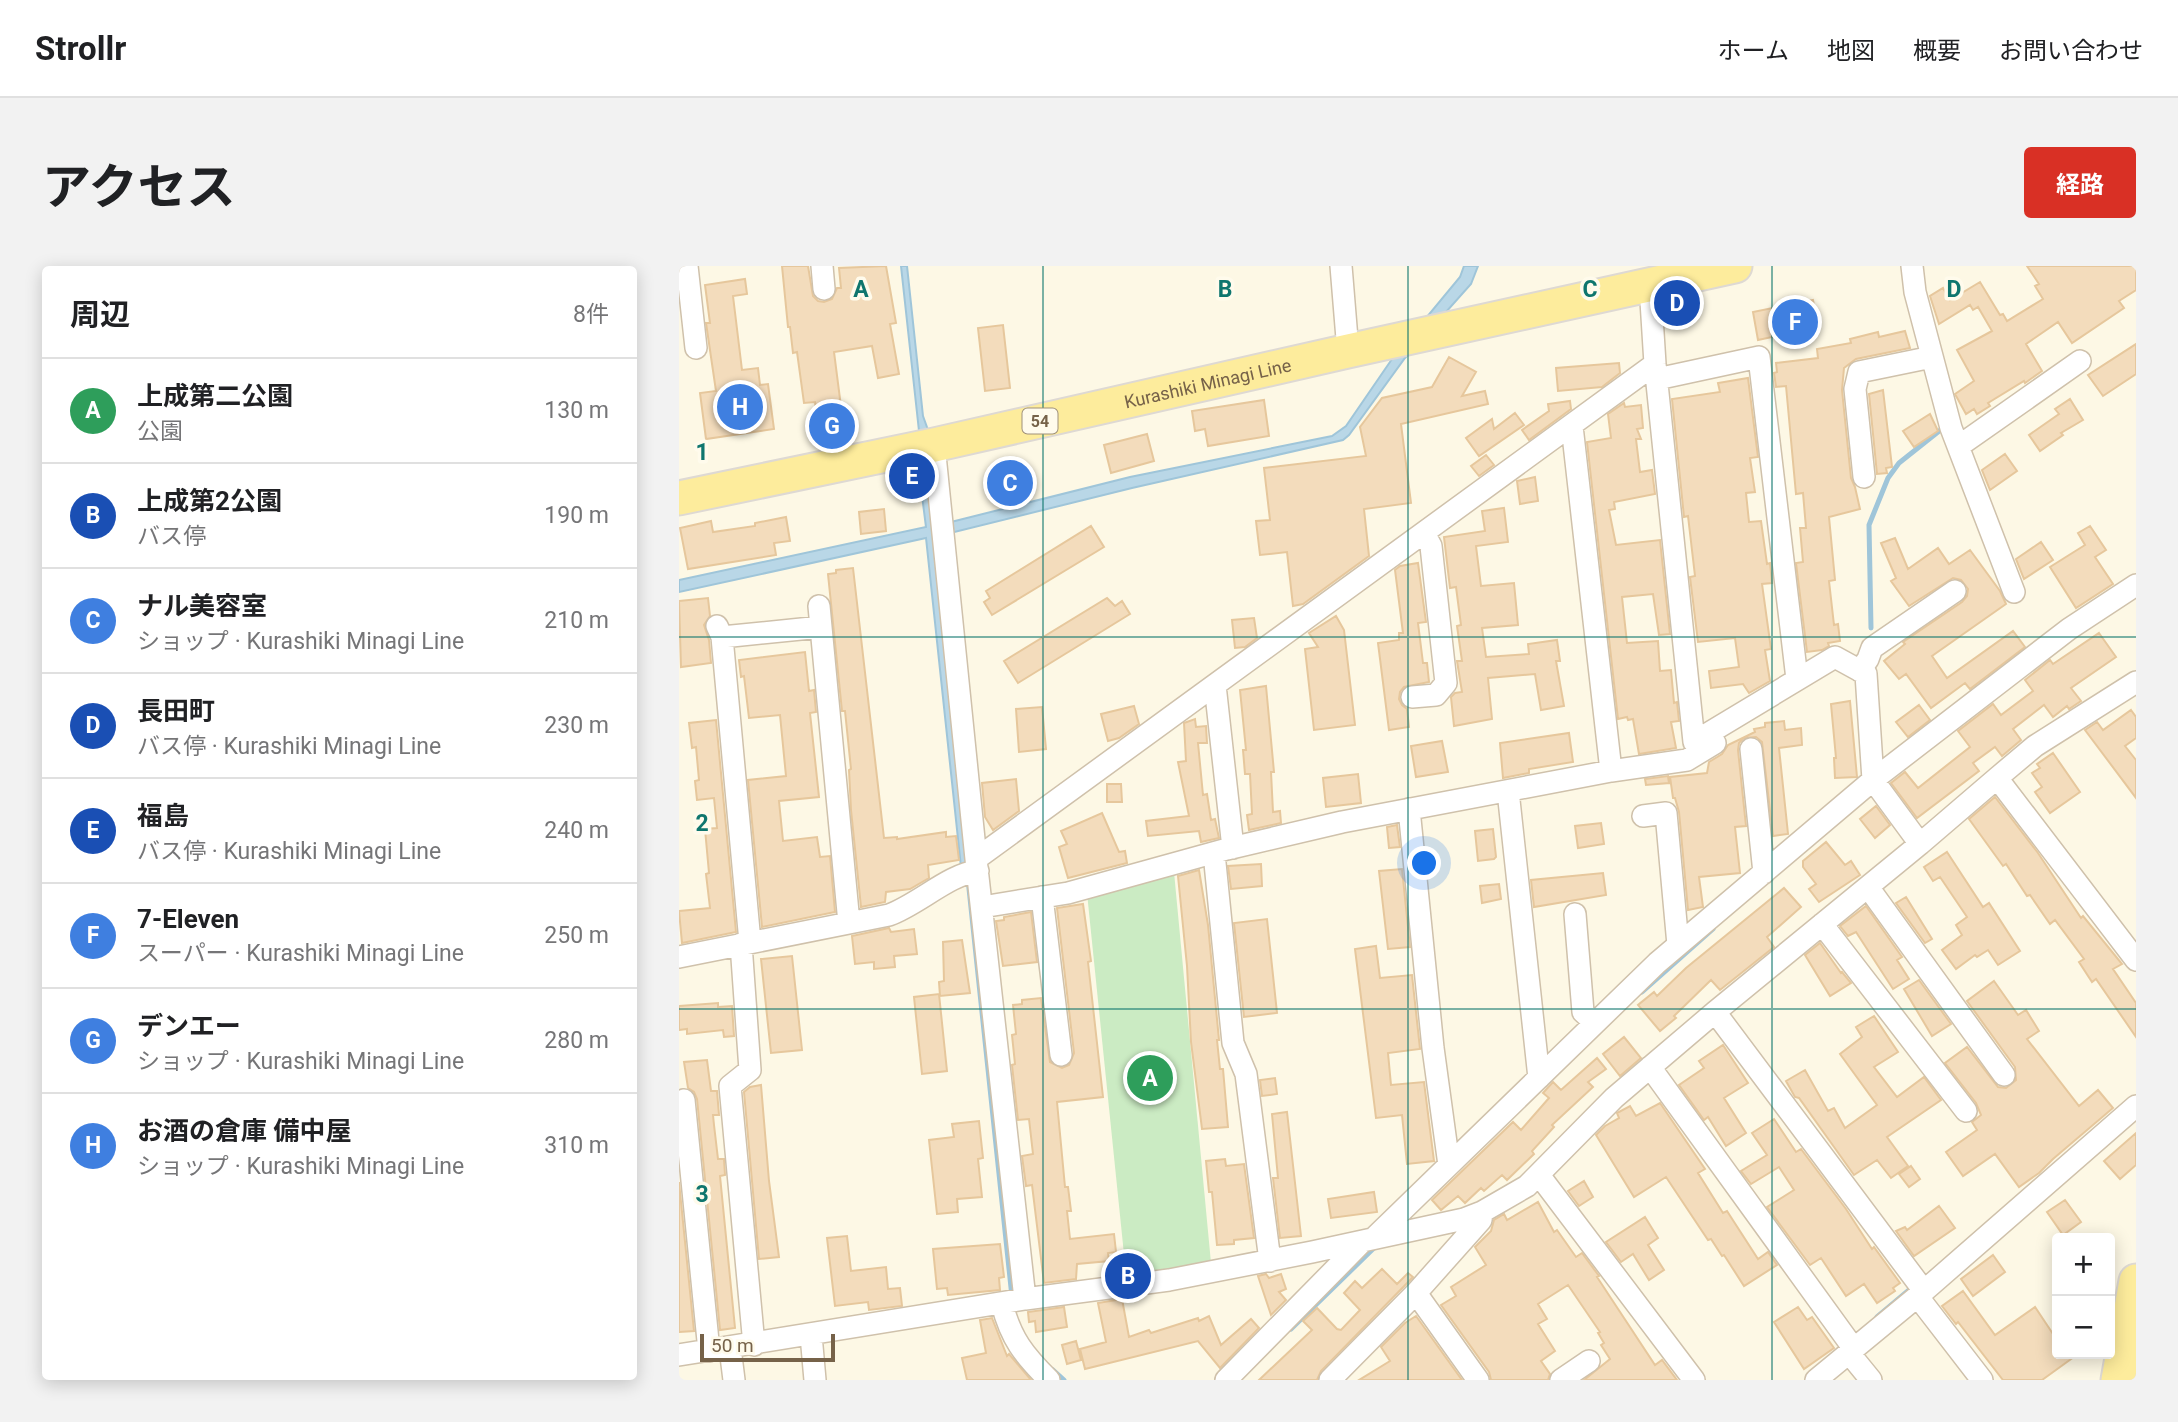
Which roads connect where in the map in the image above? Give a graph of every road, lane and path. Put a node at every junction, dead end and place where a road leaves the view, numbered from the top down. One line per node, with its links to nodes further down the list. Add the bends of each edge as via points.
1 (687, 266): 8 (street)
2 (822, 266): 7 (street)
3 (1341, 266): 9 (street)
4 (1735, 266): 6 (main road, Kurashiki Minagi Line / 54)
5 (1912, 266): 10 (street)
6 (1650, 285): 9 (main road, Kurashiki Minagi Line / 54); 12 (street)
7 (824, 289)
8 (696, 348)
9 (1348, 351): 14 (main road, Kurashiki Minagi Line / 54)
10 (1926, 358): 15 (street); 16 (street, via 1859,372 1855,389)
11 (2080, 361): 15 (street)
12 (1656, 372): 13 (street); 25 (street, via 1759,357); 25 (street, via 1694,742)
13 (1572, 426): 18 (street); 30 (street)
14 (934, 446): 17 (main road, Kurashiki Minagi Line / 54); 38 (street)
15 (1959, 446): 21 (street)
16 (1864, 477)
17 (679, 498)
18 (1424, 533): 27 (street); 28 (street, via 1431,546 1445,683 1436,695)
19 (2136, 585): 32 (street, via 2069,629)
20 (1955, 591): 24 (street, via 1872,648 1868,659)
21 (2014, 592)
22 (818, 606): 23 (street)
23 (821, 627): 44 (street); 46 (street, via 719,631)
24 (1853, 667): 25 (street, via 1835,657); 30 (street, via 1687,760); 32 (street, via 1866,674)
25 (1797, 679)
26 (2136, 682): 31 (street, via 2035,746)
27 (1216, 685): 37 (street); 38 (street)
28 (1412, 697)
29 (1751, 749): 39 (street)
30 (1611, 771): 33 (street)
31 (1997, 778): 36 (street); 49 (street)
32 (1876, 784): 36 (street); 39 (street)
33 (1508, 790): 34 (street); 55 (street)
34 (1409, 809): 37 (street); 59 (street)
35 (1643, 816): 47 (street, via 1666,813)
36 (1920, 844): 40 (street)
37 (1224, 850): 41 (street); 63 (street, via 1233,1043 1246,1074)
38 (972, 869): 42 (street); 44 (street, via 908,908)
39 (1764, 873): 47 (street)
40 (1868, 887): 45 (street); 54 (street)
41 (1042, 897): 42 (street); 52 (street)
42 (982, 907): 67 (street)
43 (1575, 914): 51 (street, via 1583,1012)
44 (849, 923): 46 (street)
45 (1822, 924): 50 (street); 58 (street)
46 (746, 943): 48 (street); 69 (street, via 750,1070 730,1086)
47 (1678, 945): 51 (street)
48 (679, 957)
49 (2136, 960)
50 (1714, 1012): 53 (street); 65 (street)
51 (1595, 1023): 55 (street)
52 (1061, 1055)
53 (1650, 1067): 60 (street); 70 (street)
54 (2004, 1075)
55 (1539, 1078): 59 (street)
56 (684, 1100): 72 (street)
57 (2136, 1107): 65 (street)
58 (1966, 1111)
59 (1449, 1165): 62 (street)
60 (1539, 1175): 61 (street); 83 (street)
61 (1482, 1212): 62 (street); 66 (street, via 1481,1220)
62 (1379, 1236): 63 (street); 79 (street)
63 (1270, 1261): 67 (street)
64 (2136, 1281): 86 (main road)
65 (1919, 1288): 70 (street); 85 (street)
66 (1416, 1293): 80 (street); 81 (street)
67 (1013, 1301): 68 (street); 78 (street, via 1010,1332)
68 (811, 1335): 69 (street); 77 (street)
69 (754, 1345): 71 (street)
70 (1851, 1347): 75 (street); 84 (street)
71 (730, 1348): 72 (street); 76 (street)
72 (709, 1351): 73 (street)
73 (679, 1356)
74 (1589, 1361): 82 (street)
75 (1819, 1379)
76 (734, 1380)
77 (815, 1380)
78 (1049, 1380)
79 (1226, 1380)
80 (1330, 1380)
81 (1478, 1380)
82 (1561, 1380)
83 (1694, 1380)
84 (1871, 1380)
85 (1982, 1380)
86 (2118, 1380)

